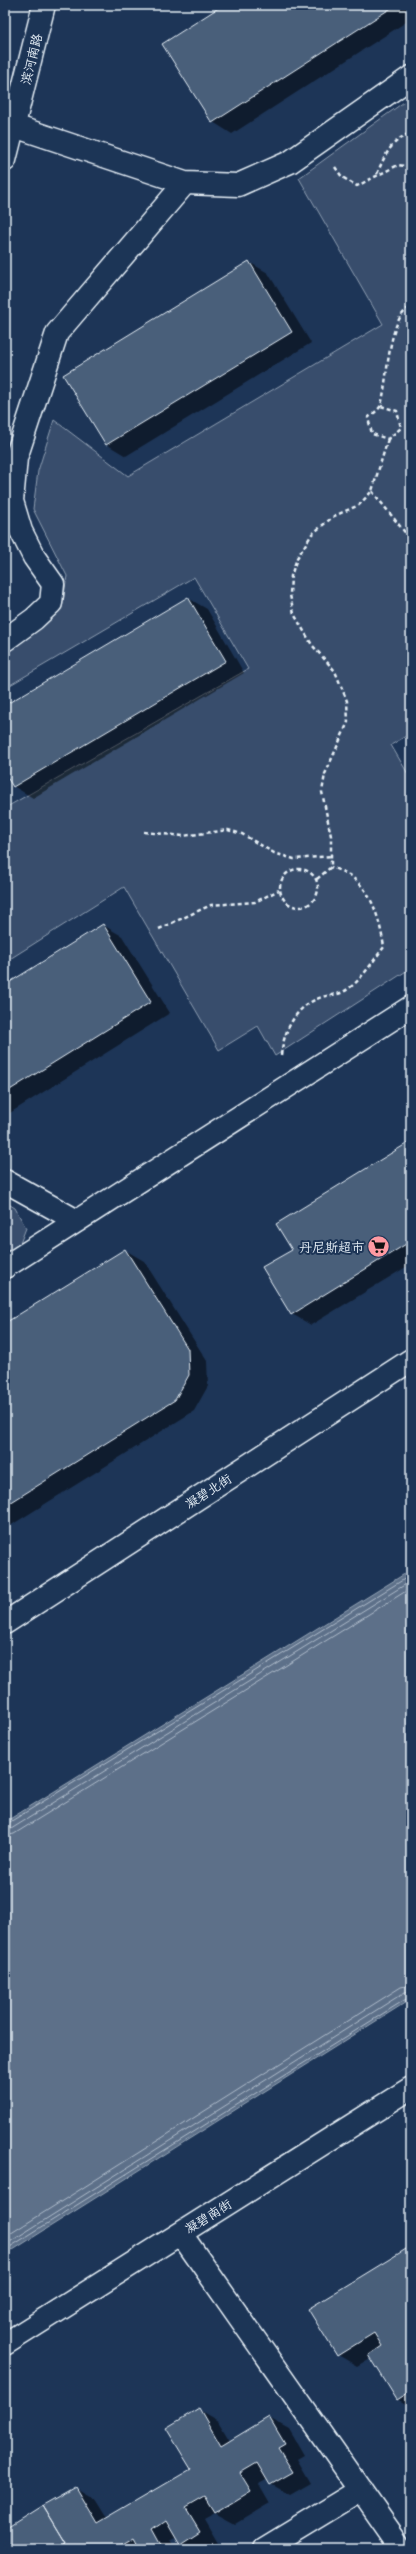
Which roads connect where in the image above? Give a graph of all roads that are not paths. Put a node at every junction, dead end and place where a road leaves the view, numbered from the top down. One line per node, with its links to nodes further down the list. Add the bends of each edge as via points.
1 (44, 5): 3 (street, 滨河南路)
2 (411, 77): 5 (street, via 290,162 238,185)
3 (14, 126): 4 (street, 滨河南路); 5 (street)
4 (5, 160)
5 (185, 182): 6 (street, via 57,333 16,458 12,501 21,531 53,584 51,603)
6 (5, 640)
7 (411, 1007): 9 (street)
8 (5, 1181): 9 (street)
9 (77, 1221): 10 (street)
10 (5, 1267)
11 (411, 1360): 12 (street, 凝碧北街)
12 (5, 1622)
13 (411, 2088): 14 (street, 凝碧南街)
14 (181, 2234): 15 (street, 凝碧南街); 16 (street)
15 (5, 2344)
16 (361, 2490): 17 (street); 18 (street)
17 (264, 2549)
18 (402, 2549)

